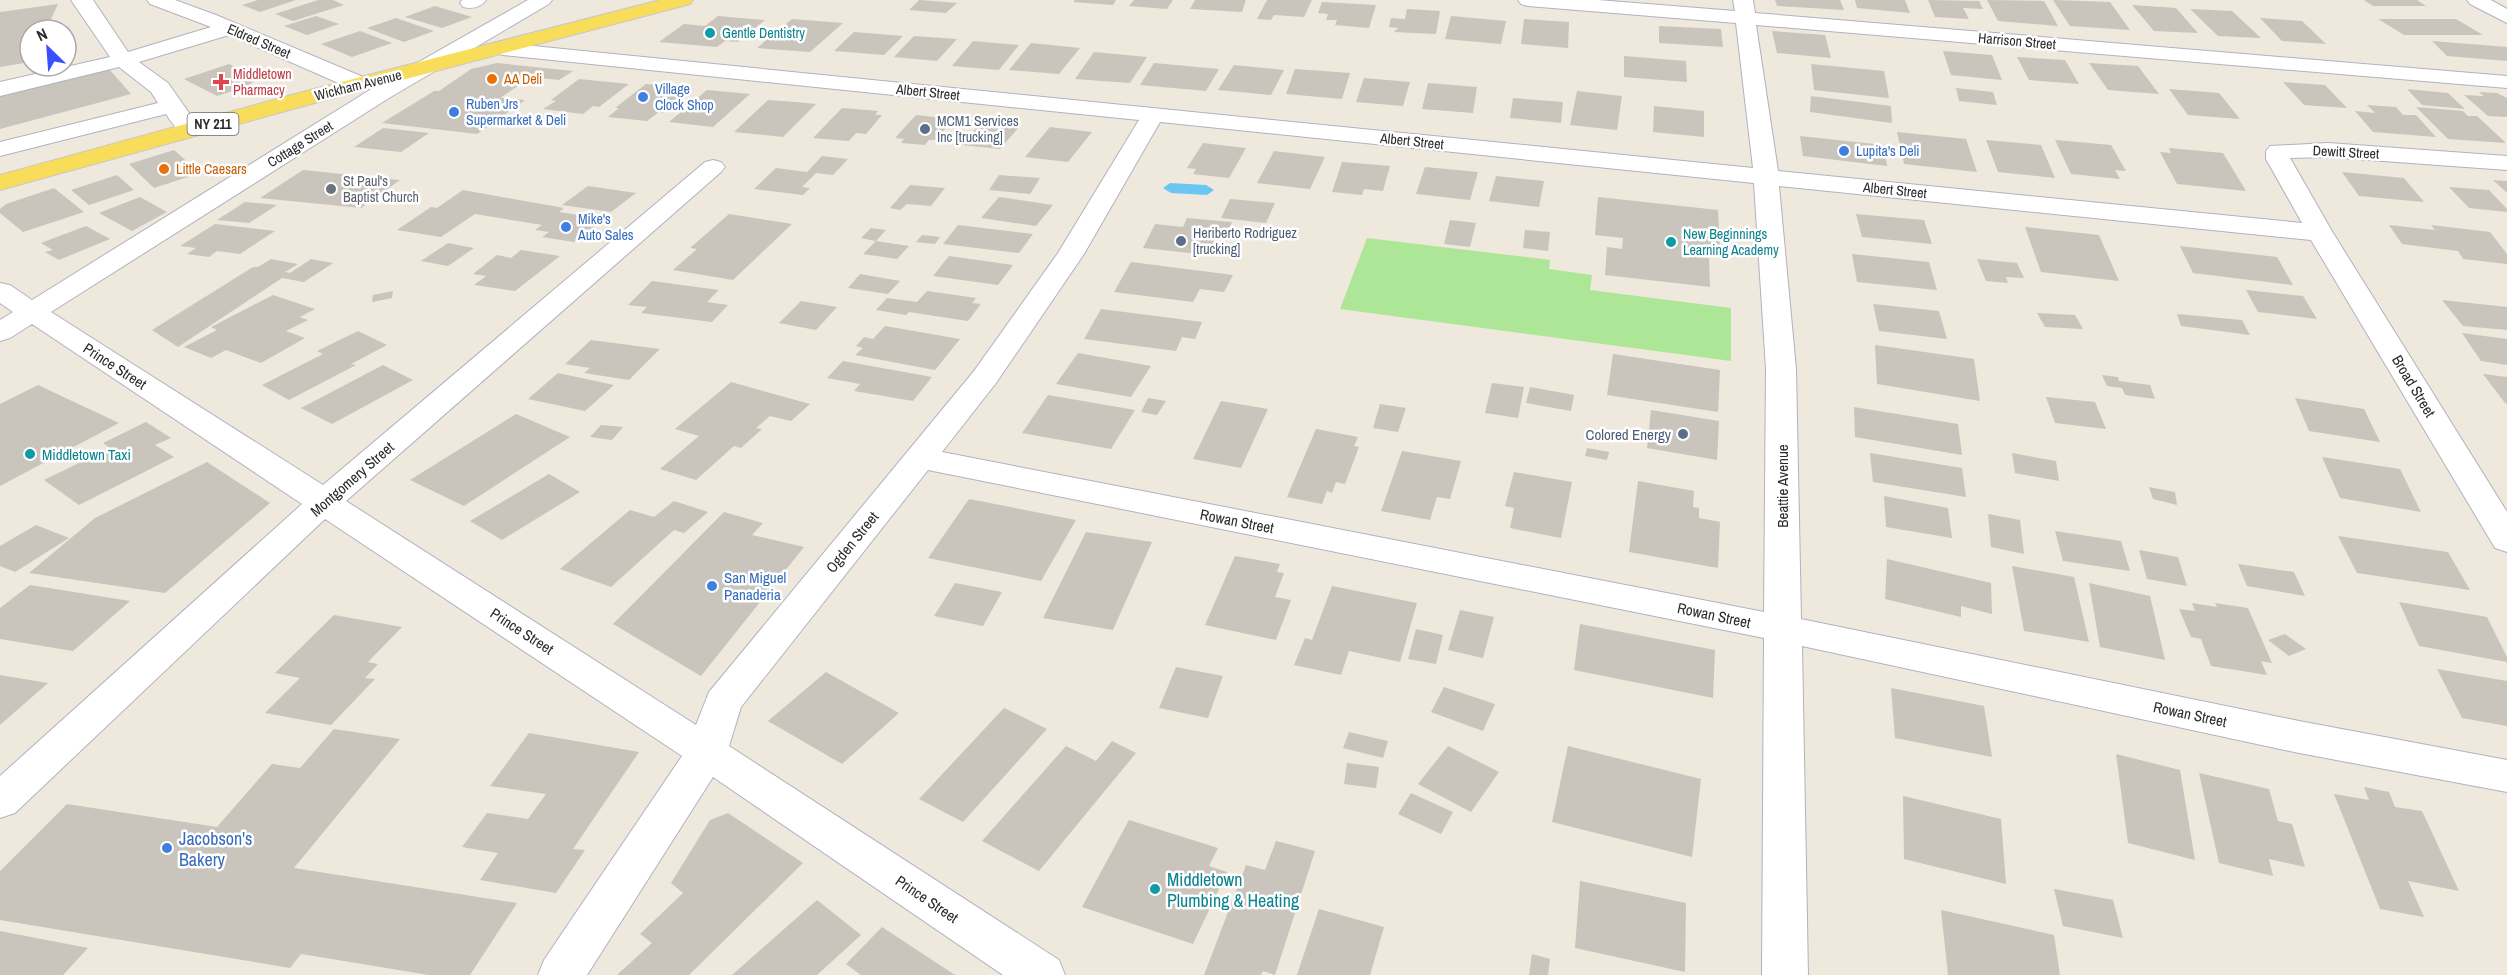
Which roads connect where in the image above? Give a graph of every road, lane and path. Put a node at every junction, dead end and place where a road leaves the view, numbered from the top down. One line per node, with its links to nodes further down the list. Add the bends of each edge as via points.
1 (81, 0): 11 (street)
2 (157, 0): 9 (street, Eldred Street)
3 (542, 0): 12 (street, Cottage Street)
4 (683, 0): 10 (main road, Wickham Avenue / NY 211)
5 (1528, 0): 7 (street, Harrison Street)
6 (2477, 0): 8 (street)
7 (1743, 9): 13 (street, Harrison Street); 22 (street, Beattie Avenue)
8 (2507, 17)
9 (230, 28): 11 (street); 14 (street, Eldred Street)
10 (503, 49): 12 (main road, Wickham Avenue / NY 211); 17 (street, Albert Street)
11 (123, 60): 15 (street); 16 (street, via 160,88)
12 (427, 68): 14 (main road, Wickham Avenue / NY 211); 26 (street, Cottage Street)
13 (2507, 82)
14 (360, 84): 18 (main road, Wickham Avenue / NY 211)
15 (0, 89)
16 (171, 106): 18 (street); 19 (street)
17 (1153, 115): 22 (street, Albert Street); 28 (street, Ogden Street, via 1071,254 985,377)
18 (190, 130): 23 (main road, Wickham Avenue / NY 211)
19 (0, 149)
20 (2507, 164): 24 (street, Dewitt Street, via 2328,150 2278,151 2278,159)
21 (713, 167): 29 (street, Montgomery Street)
22 (1766, 177): 24 (street, Albert Street); 31 (street, Beattie Avenue, via 1781,369)
23 (0, 183)
24 (2320, 233): 30 (street, Broad Street)
25 (0, 291): 26 (street, Prince Street)
26 (32, 312): 27 (street, Cottage Street); 29 (street, Prince Street)
27 (0, 332)
28 (920, 458): 31 (street, Rowan Street); 32 (street, Ogden Street, via 723,702)
29 (325, 501): 32 (street, Prince Street); 34 (street, Montgomery Street)
30 (2507, 540)
31 (1783, 631): 33 (street, Rowan Street); 37 (street, Beattie Avenue)
32 (707, 752): 35 (street, Ogden Street); 36 (street, Prince Street)
33 (2507, 776)
34 (0, 801)
35 (561, 975)
36 (1042, 975)
37 (1785, 975)

